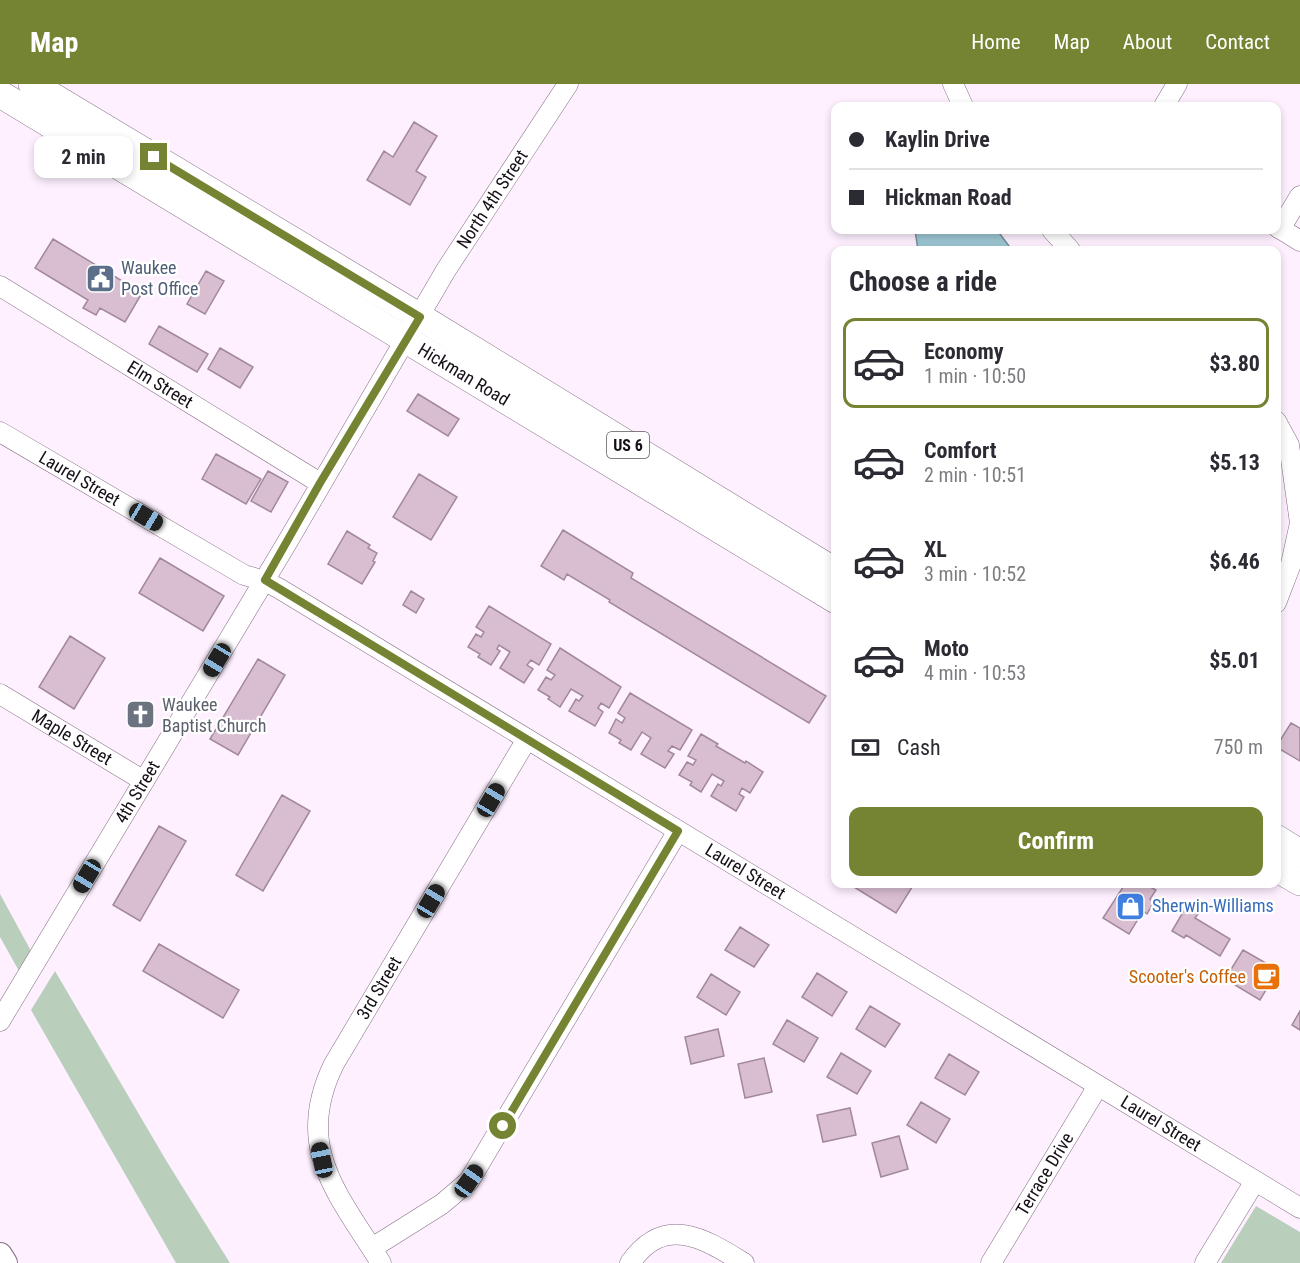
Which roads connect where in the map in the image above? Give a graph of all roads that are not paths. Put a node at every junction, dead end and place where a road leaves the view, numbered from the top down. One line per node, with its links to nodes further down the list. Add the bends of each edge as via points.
1 (32, 84): 15 (highway, Hickman Road / US 6)
2 (568, 84): 15 (street, North 4th Street, via 446,270)
3 (953, 84): 6 (street)
4 (1177, 84): 7 (street)
5 (0, 94): 15 (highway, Hickman Road / US 6)
6 (961, 102)
7 (1166, 102)
8 (1300, 196): 9 (street)
9 (1281, 223)
10 (1281, 229): 12 (street)
11 (1056, 234): 13 (street)
12 (1300, 241)
13 (1066, 246)
14 (0, 286): 18 (street, Elm Street)
15 (413, 328): 18 (street, 4th Street); 19 (highway, Hickman Road / US 6); 22 (highway, Hickman Road / US 6)
16 (1287, 429): 21 (street, via 1300,523)
17 (2, 439): 20 (street, Laurel Street, via 248,578)
18 (320, 483): 20 (street, 4th Street)
19 (831, 569)
20 (265, 580): 24 (street, Laurel Street); 25 (street, 4th Street)
21 (1281, 590)
22 (831, 597)
23 (0, 694): 25 (street, Maple Street)
24 (527, 739): 26 (street, Laurel Street); 36 (street, 3rd Street, via 326,1082 320,1101 317,1122 322,1160)
25 (144, 782): 31 (street, 4th Street)
26 (678, 831): 32 (street, Laurel Street); 36 (street, via 469,1181)
27 (1281, 841): 28 (highway)
28 (1300, 853)
29 (1281, 871): 30 (highway)
30 (1300, 882)
31 (0, 1021)
32 (1098, 1086): 33 (street, Laurel Street); 40 (street, Terrace Drive)
33 (1255, 1181): 34 (street, Laurel Street); 41 (street)
34 (1300, 1208)
35 (0, 1255): 37 (main road)
36 (377, 1256)
37 (4, 1263)
38 (630, 1263): 39 (street, via 646,1245 674,1235 699,1238)
39 (744, 1263)
40 (992, 1263)
41 (1205, 1263)

